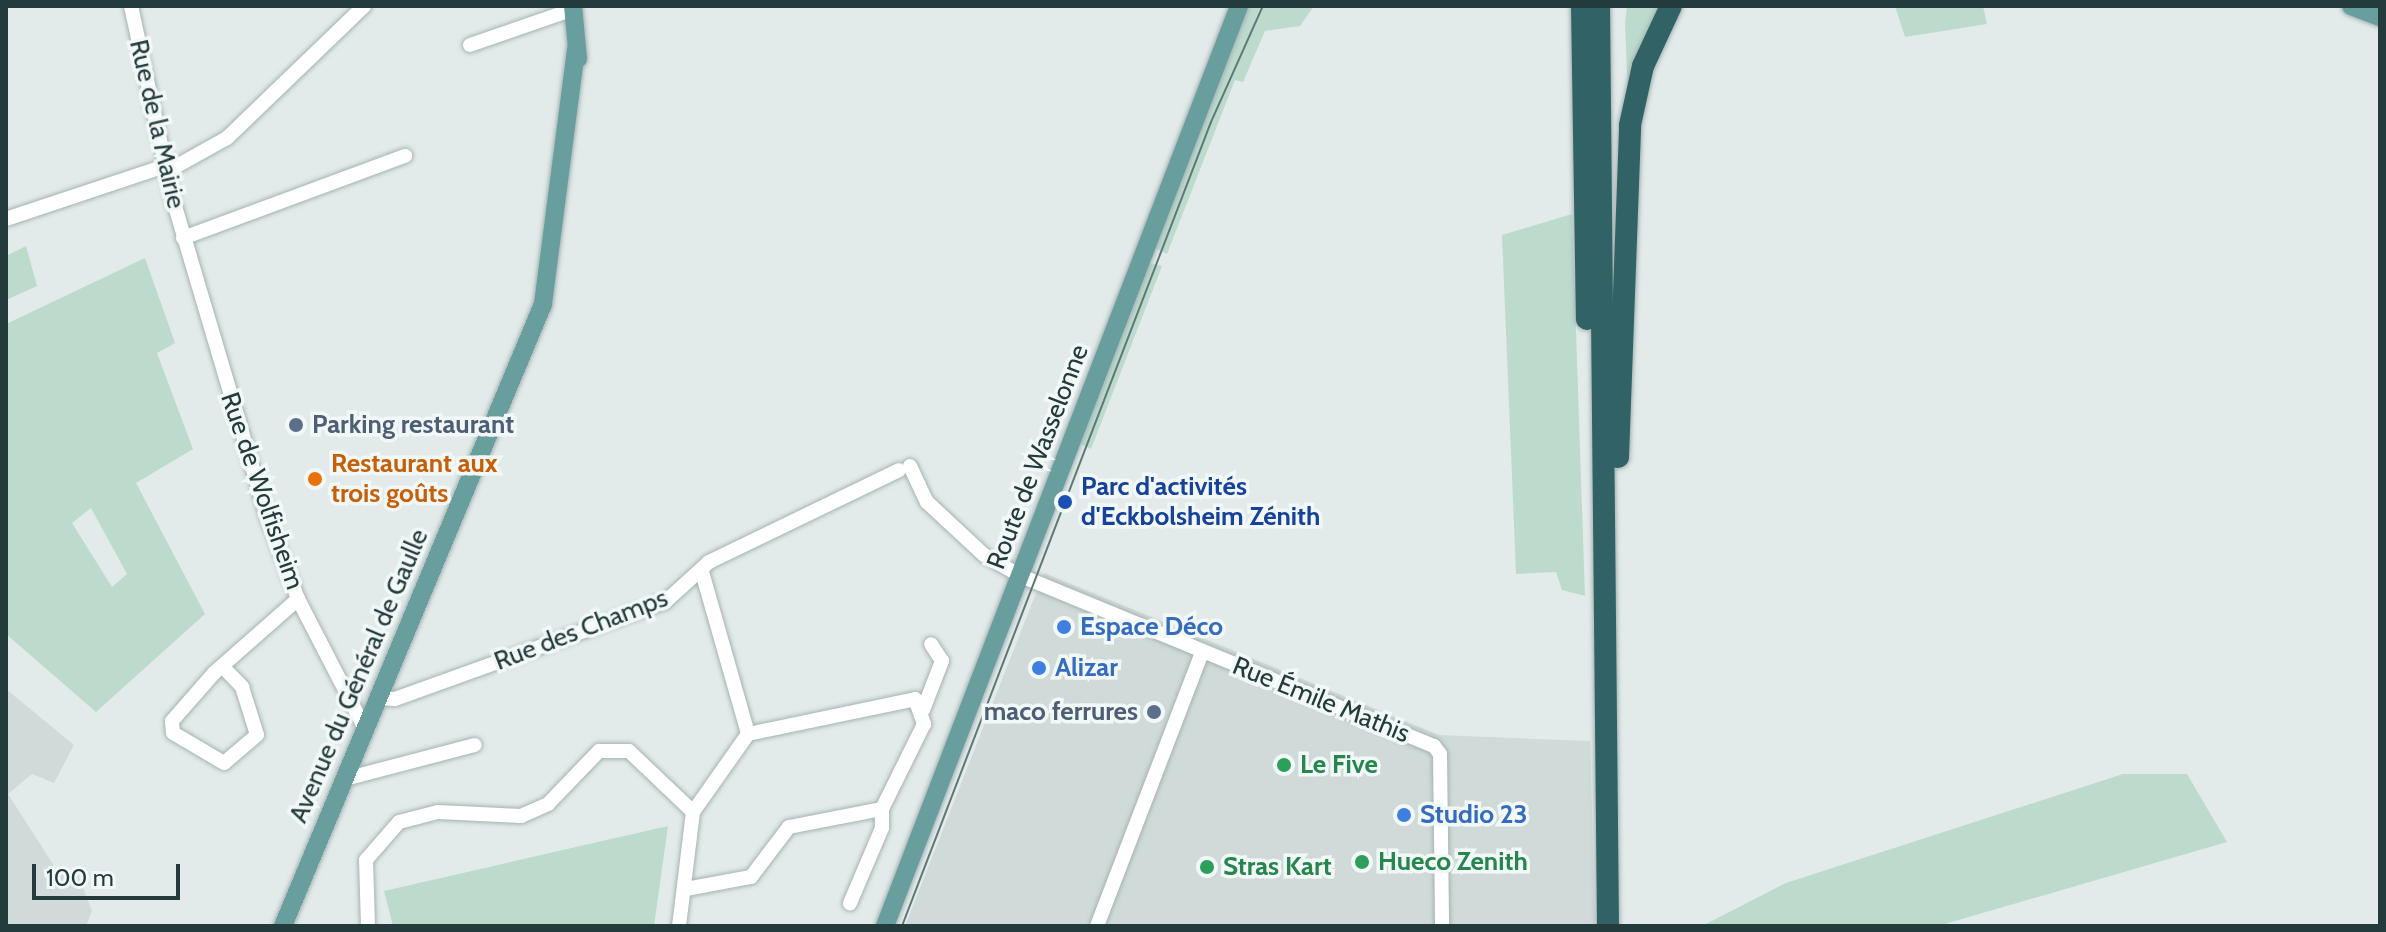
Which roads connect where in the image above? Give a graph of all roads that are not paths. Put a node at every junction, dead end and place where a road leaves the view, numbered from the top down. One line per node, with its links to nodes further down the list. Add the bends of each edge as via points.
1 (131, 6): 13 (street, Rue de la Mairie)
2 (364, 6): 13 (street, via 227,138)
3 (1239, 6): 19 (main road, Route de Wasselonne)
4 (1580, 6): 21 (highway)
5 (1599, 6): 21 (highway)
6 (1613, 6): 16 (highway)
7 (2351, 6): 10 (main road)
8 (574, 8): 11 (street); 25 (main road, Avenue du Général de Gaulle, via 569,124 543,304)
9 (1670, 8): 16 (highway, via 1643,66 1630,125)
10 (2380, 17)
11 (470, 45)
12 (405, 156): 15 (street)
13 (165, 169): 14 (street); 15 (street, Rue de la Mairie)
14 (6, 219)
15 (184, 240): 20 (street, Rue de Wolfisheim)
16 (1618, 457): 42 (highway)
17 (905, 468): 18 (street, Rue des Champs, via 709,562); 19 (street, Rue Émile Mathis, via 927,502 984,555)
18 (702, 572): 25 (street, Rue des Champs, via 665,602 395,699); 28 (street)
19 (1021, 576): 23 (street, Rue Émile Mathis); 38 (main road, Route de Wasselonne)
20 (298, 599): 24 (street); 27 (street, Rue de Wolfisheim)
21 (1605, 632): 41 (highway)
22 (931, 644): 26 (street, via 942,661)
23 (1202, 652): 39 (street); 40 (street, Rue Émile Mathis, via 1440,754)
24 (223, 667): 24 (street, via 170,727 224,763 257,735 242,687)
25 (378, 698): 27 (main road, Avenue du Général de Gaulle)
26 (923, 710): 28 (street, via 903,695); 31 (street, via 899,788)
27 (365, 729): 30 (main road, Avenue du Général de Gaulle)
28 (748, 734): 32 (street)
29 (475, 745): 30 (street)
30 (345, 779): 35 (main road, Avenue du Général de Gaulle)
31 (882, 809): 33 (street, via 789,827 751,877); 34 (street, via 882,828)
32 (693, 812): 33 (street); 36 (street, via 629,751 599,751 548,804 521,816 438,812 399,822 366,860)
33 (686, 889): 37 (street)
34 (850, 903)
35 (283, 926)
36 (368, 926)
37 (679, 926)
38 (885, 926)
39 (1097, 926)
40 (1442, 926)
41 (1608, 926)
42 (1623, 926)

